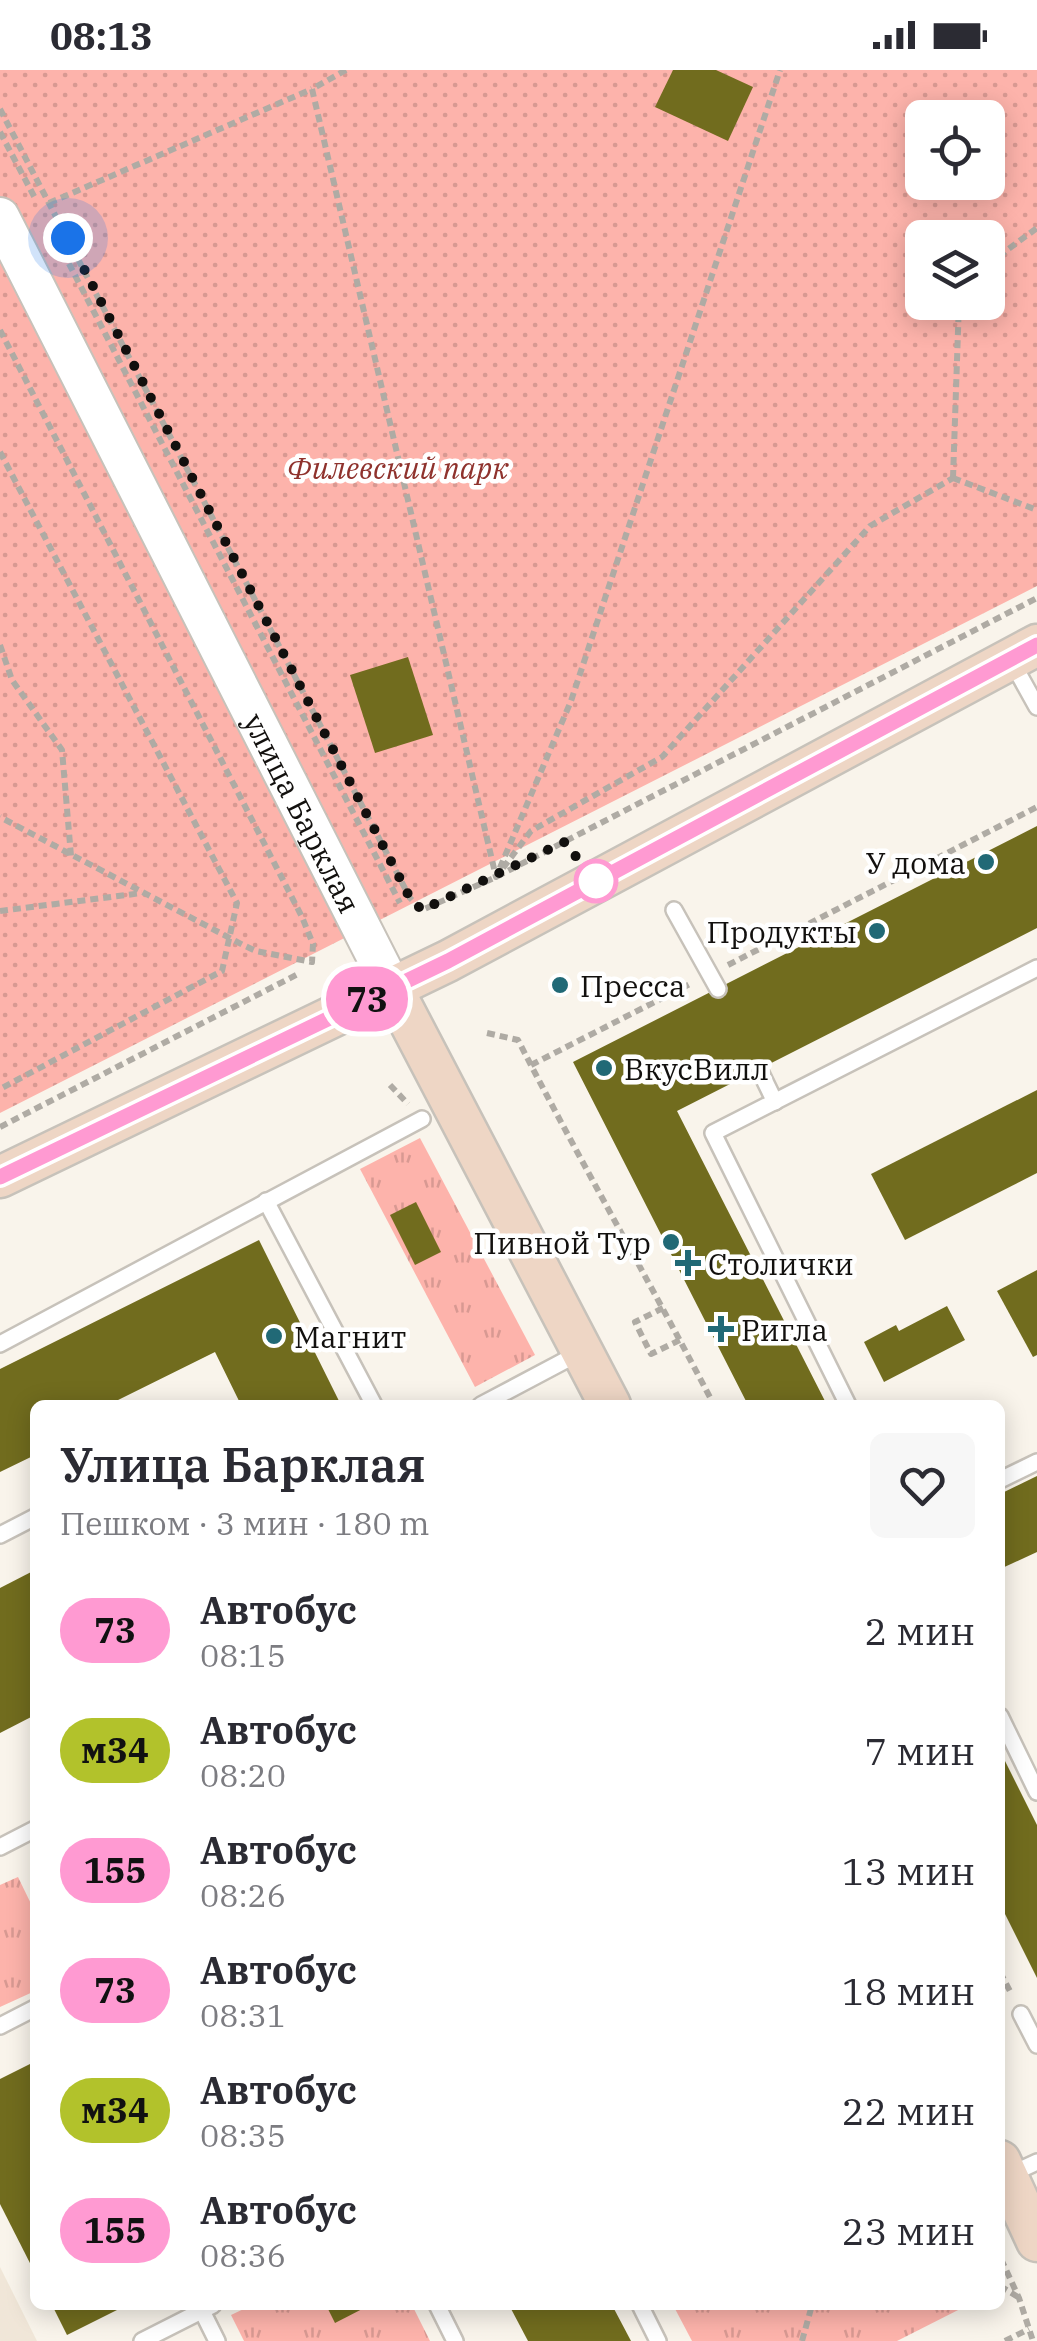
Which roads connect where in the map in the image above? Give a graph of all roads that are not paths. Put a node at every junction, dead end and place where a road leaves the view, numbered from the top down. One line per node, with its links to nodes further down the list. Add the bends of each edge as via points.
1 (0, 217): 7 (street, улица Барклая)
2 (1024, 652): 3 (lane); 7 (main road)
3 (1037, 707)
4 (674, 910): 6 (lane)
5 (1037, 968): 9 (lane)
6 (714, 981)
7 (392, 986): 11 (main road); 14 (main road, улица Барклая)
8 (758, 1070): 9 (lane)
9 (776, 1102): 18 (lane, via 713,1133)
10 (422, 1119): 12 (lane)
11 (0, 1177)
12 (266, 1201): 13 (lane); 15 (lane)
13 (0, 1344)
14 (581, 1352): 16 (lane); 17 (main road, улица Барклая)
15 (371, 1400)
16 (490, 1400)
17 (607, 1400)
18 (846, 1400)
19 (1037, 1462): 20 (lane)
20 (1005, 1478)
21 (30, 1519): 22 (lane)
22 (0, 1534)
23 (1005, 1726): 24 (lane)
24 (1037, 1792)
25 (30, 1832): 26 (lane)
26 (0, 1847)
27 (30, 2011): 29 (lane)
28 (1021, 2014): 30 (lane)
29 (0, 2026)
30 (1037, 2045)
31 (1015, 2166): 32 (main road)
32 (1037, 2241)
33 (199, 2310): 37 (lane)
34 (206, 2310): 38 (lane)
35 (439, 2310): 39 (lane)
36 (642, 2310): 40 (lane)
37 (142, 2341)
38 (218, 2341)
39 (455, 2341)
40 (658, 2341)

